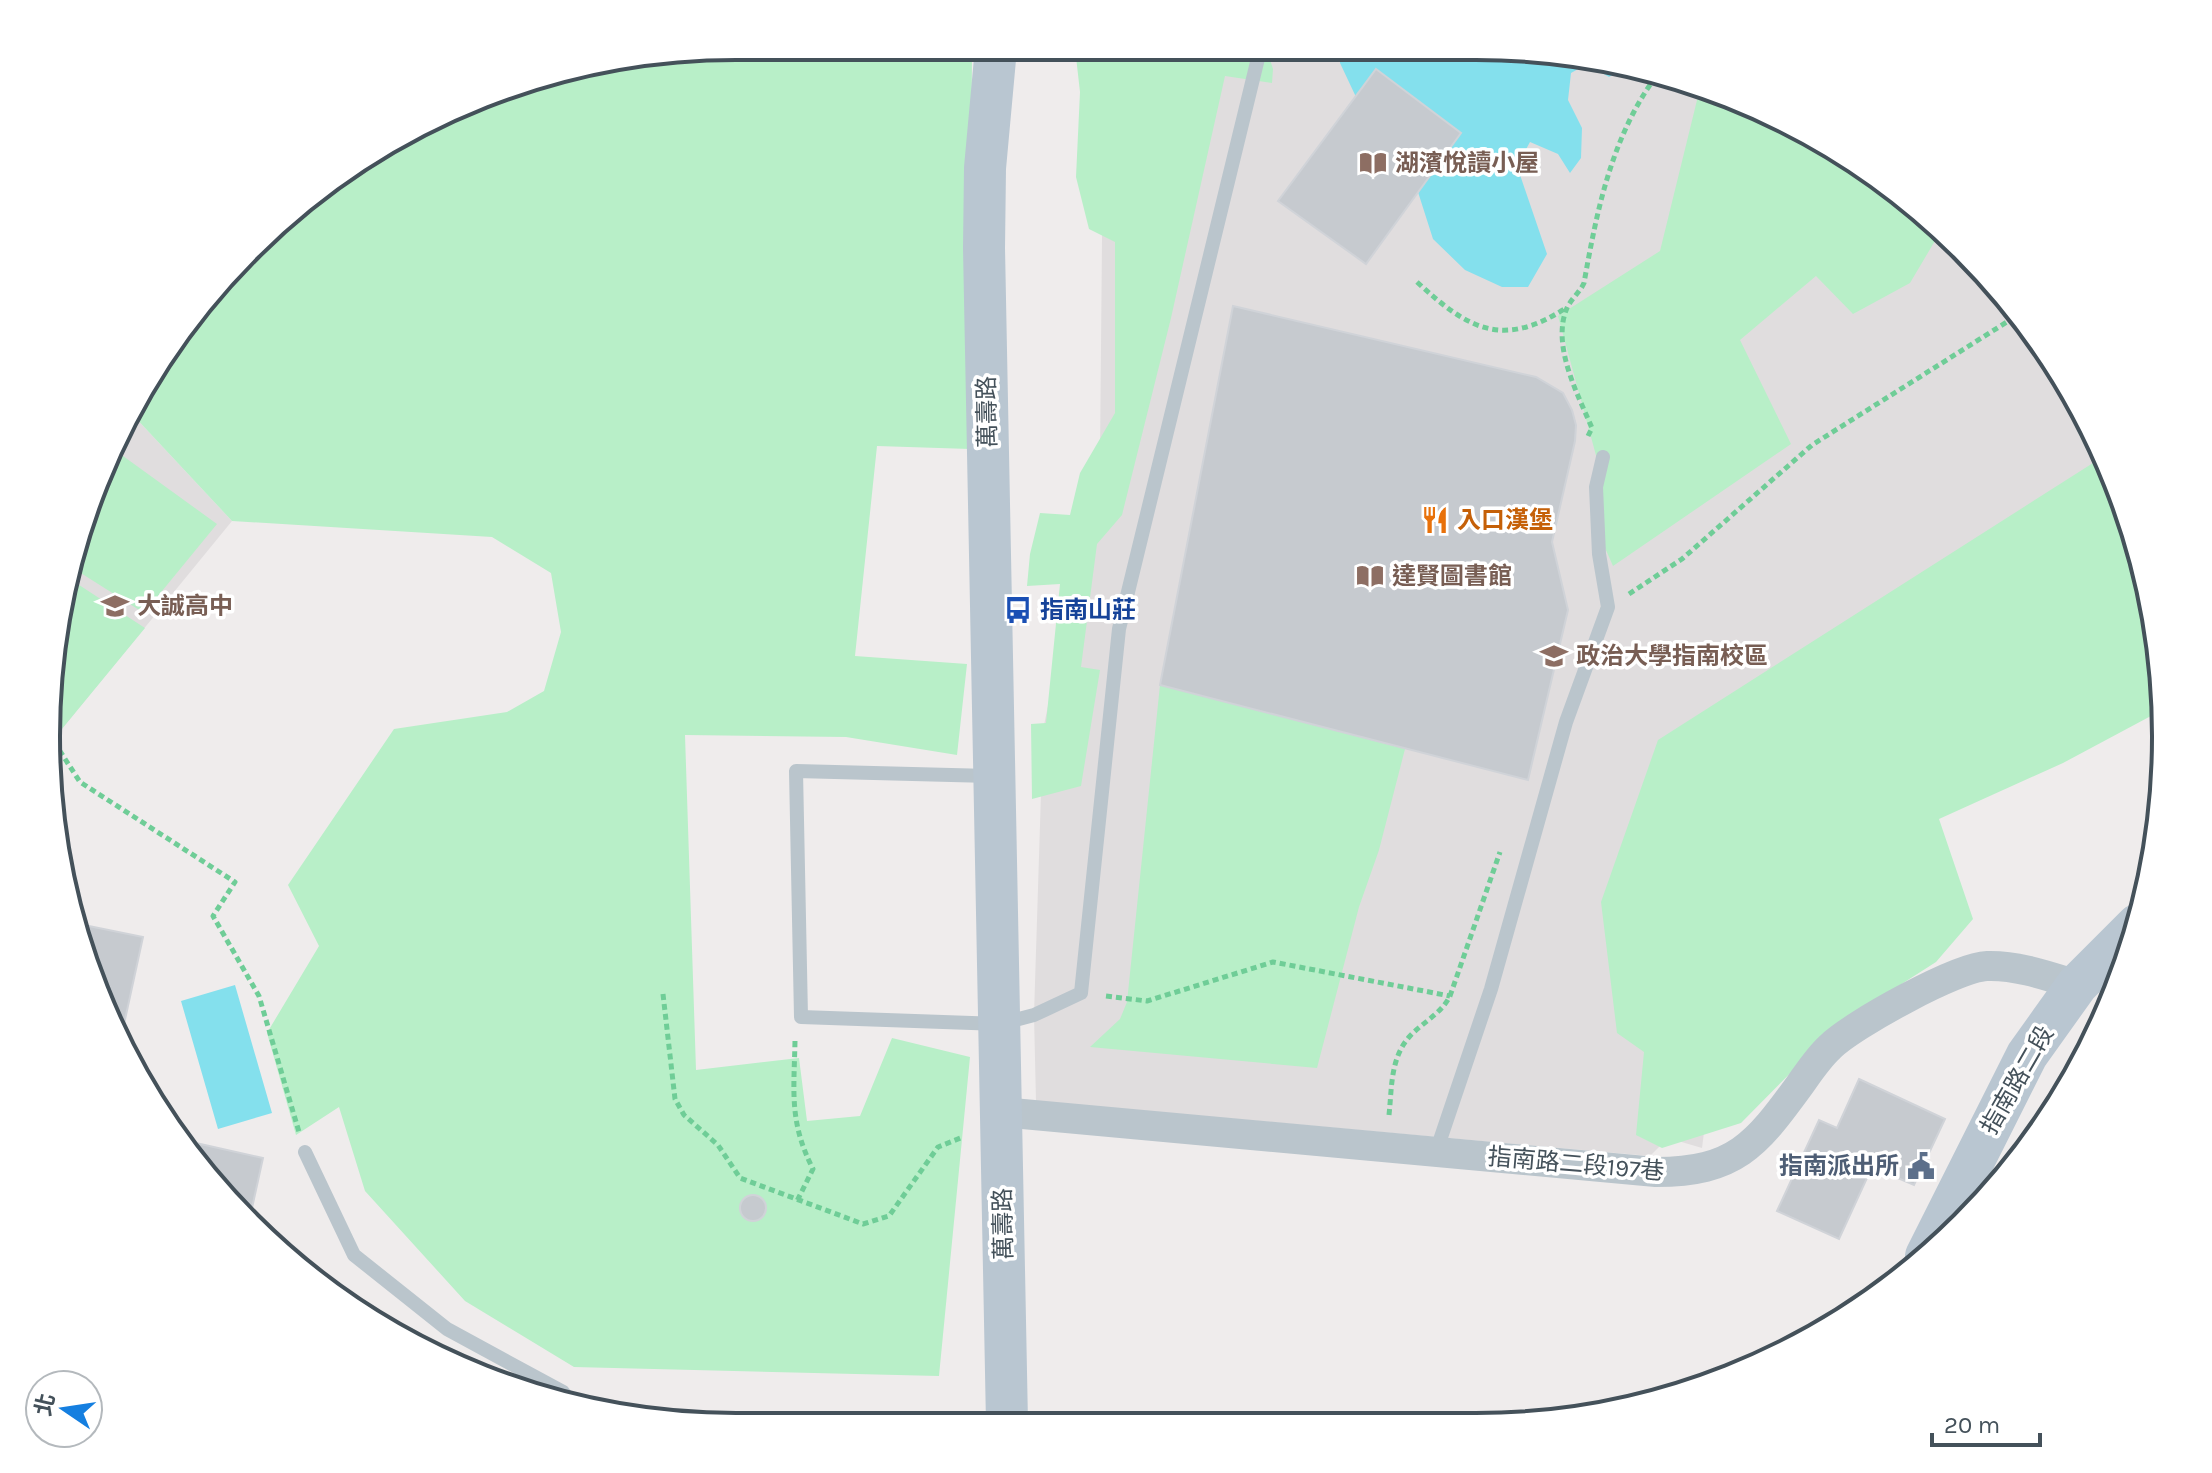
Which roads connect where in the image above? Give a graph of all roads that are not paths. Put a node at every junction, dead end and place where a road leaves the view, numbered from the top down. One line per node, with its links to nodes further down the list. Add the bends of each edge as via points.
1 (995, 60): 4 (street, 萬壽路, via 984,248)
2 (1258, 60): 7 (lane, via 1119,629 1081,993)
3 (1603, 457): 10 (lane, via 1596,487 1608,607 1566,722 1491,989)
4 (994, 776): 7 (street, 萬壽路); 7 (lane, via 796,771 801,1017)
5 (2120, 942): 6 (street, 指南路二段)
6 (2077, 985): 10 (street, 指南路二段197巷, via 2002,966 1947,977 1840,1038 1765,1133 1712,1166 1656,1172); 11 (street, 指南路二段, via 2027,1055)
7 (1000, 1024): 8 (street, 萬壽路)
8 (1002, 1125): 10 (street, 指南路二段197巷); 13 (street, 萬壽路)
9 (305, 1152): 12 (lane, via 354,1255 447,1329)
10 (1436, 1153)
11 (1940, 1228)
12 (557, 1389)
13 (1007, 1413)

